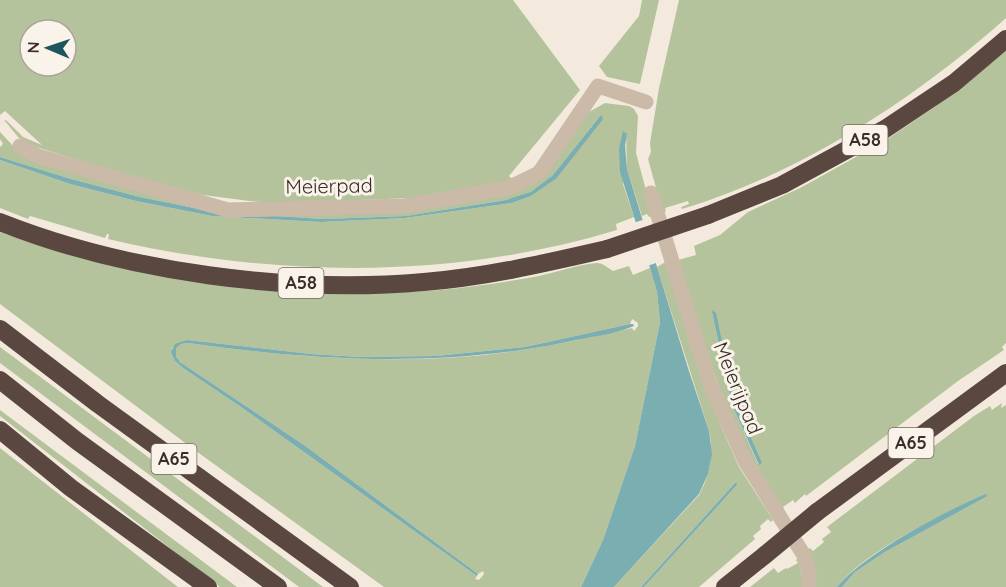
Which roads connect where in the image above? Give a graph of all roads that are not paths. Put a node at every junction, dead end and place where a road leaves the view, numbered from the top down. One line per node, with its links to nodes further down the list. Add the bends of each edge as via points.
1 (1006, 39): 5 (highway, A58, bridge, via 954,83 885,129 782,185 607,249 518,269 424,282 331,285 245,279 155,267 80,249)
2 (646, 102): 3 (street, Meierpad, via 598,86 539,173 508,188 405,206 228,210 38,156)
3 (20, 146)
4 (651, 193): 14 (street, Meierijpad, via 709,381 745,461 805,557)
5 (0, 222)
6 (0, 329): 12 (highway, A65)
7 (1005, 374): 13 (highway, A65, bridge)
8 (0, 380): 11 (highway, A65)
9 (0, 430): 10 (highway, via 71,488)
10 (208, 587)
11 (278, 587)
12 (350, 587)
13 (725, 587)
14 (808, 587)

